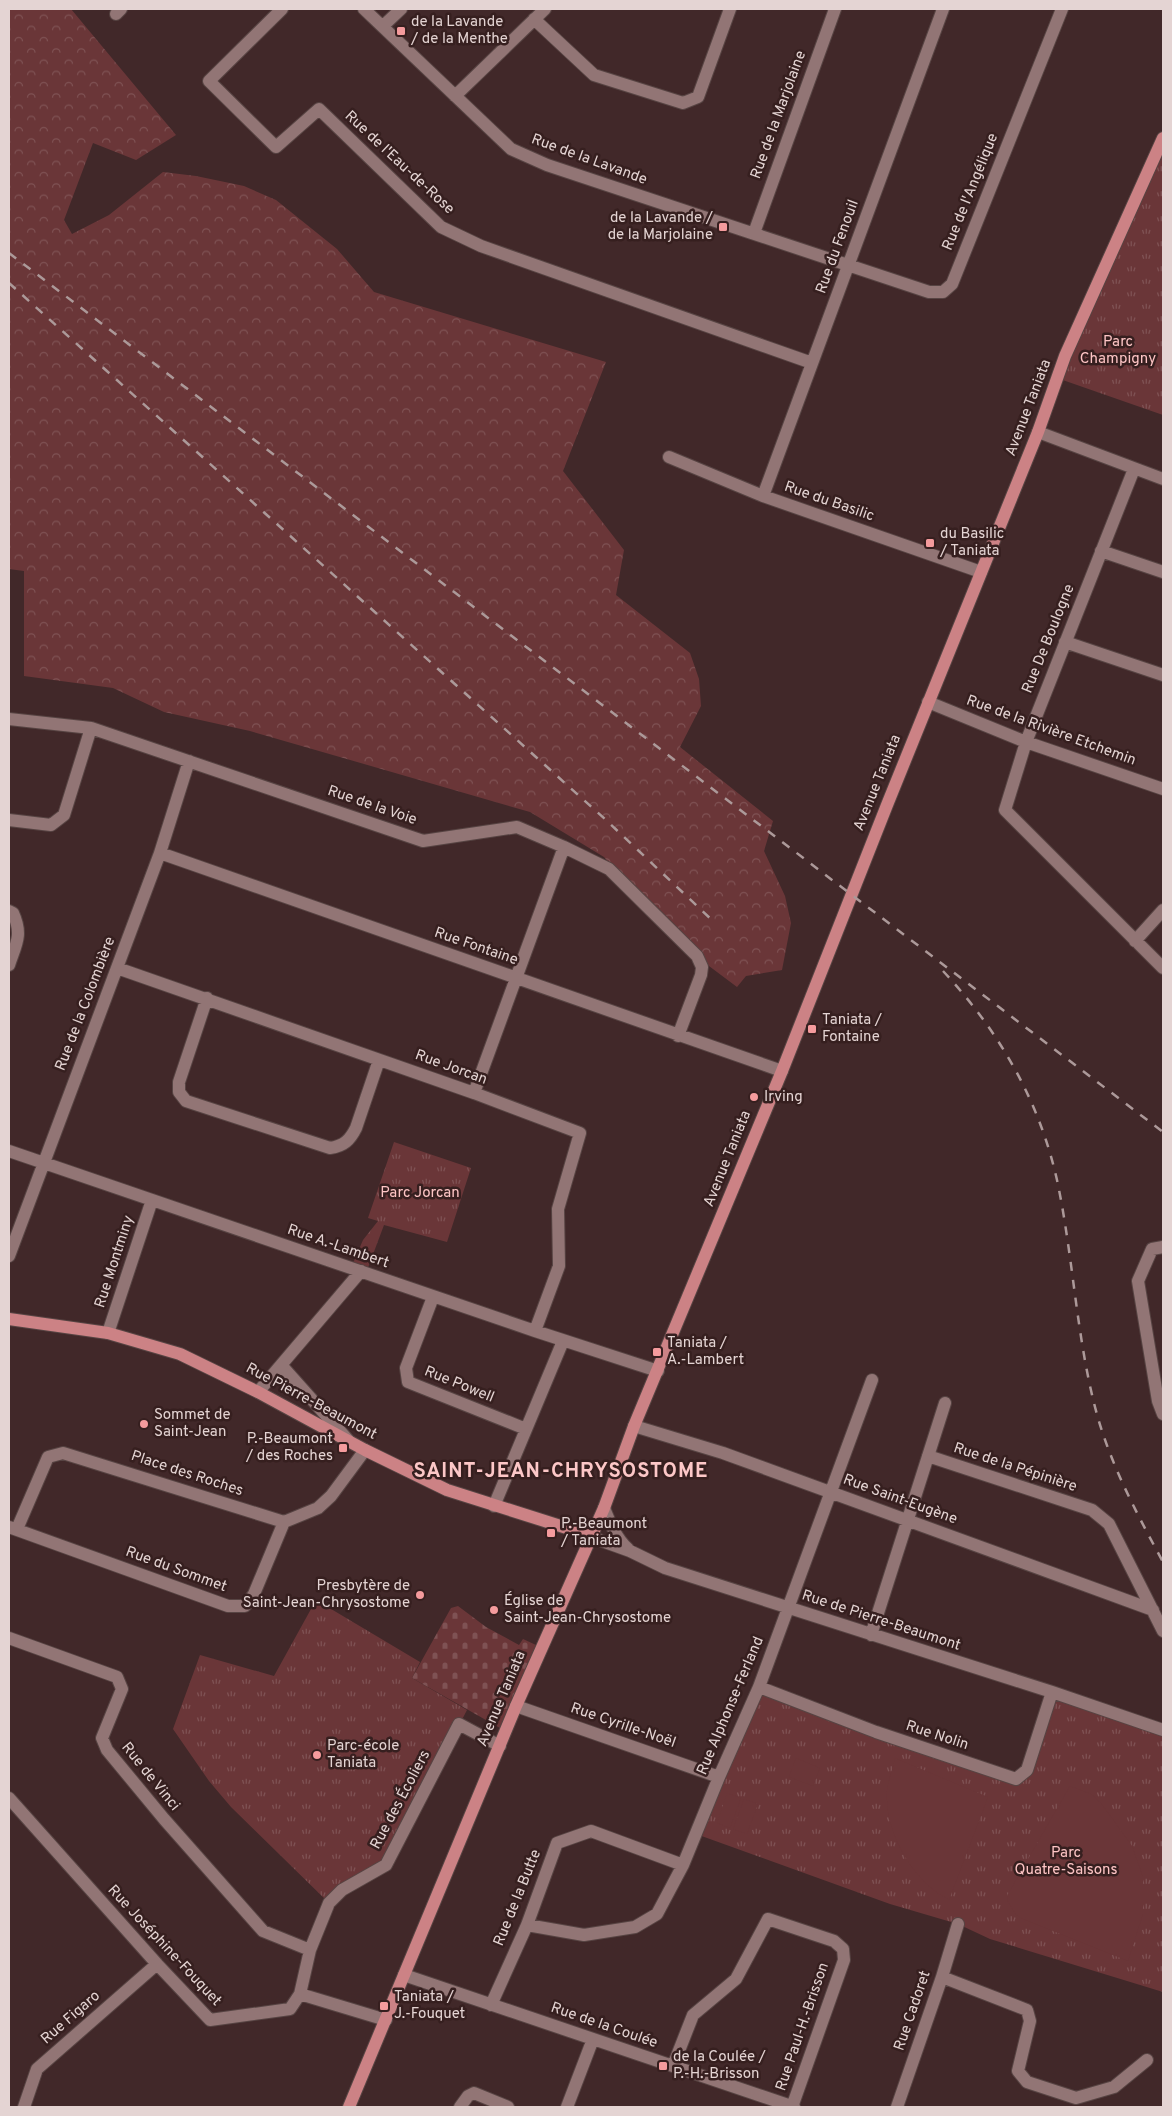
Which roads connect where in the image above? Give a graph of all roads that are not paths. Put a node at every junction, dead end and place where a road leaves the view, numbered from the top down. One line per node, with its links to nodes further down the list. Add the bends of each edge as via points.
1 (282, 9): 15 (street, Rue de l'Eau-de-Rose, via 209,81 276,147 319,109 441,227 481,246)
2 (364, 9): 10 (street, Rue de la Lavande)
3 (401, 9): 10 (street)
4 (545, 9): 9 (street)
5 (730, 9): 9 (street, via 698,97 683,103 594,75)
6 (835, 9): 13 (street, Rue de la Marjolaine)
7 (943, 9): 14 (street, Rue du Fenouil)
8 (1062, 9): 14 (street, Rue de l'Angélique, via 952,284 943,292 929,292)
9 (534, 19): 11 (street)
10 (383, 26): 11 (street, Rue de la Lavande)
11 (455, 96): 13 (street, Rue de la Lavande, via 511,149 547,165)
12 (1163, 138): 16 (main road, Avenue Taniata, via 1066,356)
13 (754, 233): 14 (street, Rue de la Lavande)
14 (848, 265): 15 (street, Rue du Fenouil)
15 (812, 363): 20 (street, Rue du Fenouil)
16 (1038, 432): 18 (street); 22 (main road, Avenue Taniata)
17 (669, 457): 20 (street, Rue du Basilic)
18 (1134, 469): 19 (street); 21 (street, Rue De Boulogne)
19 (1163, 479)
20 (763, 496): 22 (street, Rue du Basilic)
21 (1101, 551): 23 (street); 24 (street, Rue De Boulogne)
22 (981, 572): 26 (main road, Avenue Taniata)
23 (1163, 572)
24 (1066, 642): 25 (street); 29 (street, Rue De Boulogne)
25 (1163, 675)
26 (928, 702): 29 (street, Rue de la Rivière Etchemin); 45 (main road, Avenue Taniata)
27 (9, 720): 28 (street, Rue de la Voie)
28 (92, 728): 30 (street, Rue de la Voie); 32 (street, via 64,815 51,825)
29 (1026, 742): 31 (street, Rue de la Rivière Etchemin); 37 (street, Rue De Boulogne, via 1005,810)
30 (189, 762): 33 (street, Rue de la Voie, via 423,841 517,828); 34 (street, Rue de la Colombière)
31 (1163, 789)
32 (9, 820)
33 (564, 847): 41 (street); 43 (street, Rue de la Voie, via 609,869 697,956 702,967 701,975)
34 (160, 853): 39 (street, Rue de la Colombière); 41 (street, Rue Fontaine)
35 (1163, 910): 37 (street)
36 (9, 911): 38 (street, via 19,926 19,937)
37 (1135, 940): 40 (street, Rue De Boulogne)
38 (9, 965)
39 (117, 968): 42 (street, Rue Jorcan); 48 (street, Rue de la Colombière)
40 (1163, 968)
41 (516, 979): 43 (street, Rue Fontaine); 46 (street)
42 (207, 998): 44 (street, Rue Jorcan); 44 (street, via 179,1082 179,1092 186,1101 330,1148 342,1146 356,1128)
43 (678, 1036): 45 (street, Rue Fontaine)
44 (379, 1060): 46 (street, Rue Jorcan)
45 (782, 1071): 59 (main road, Avenue Taniata)
46 (474, 1094): 55 (street, Rue Jorcan, via 580,1133 558,1209 559,1266)
47 (9, 1151): 48 (street, Rue A.-Lambert)
48 (44, 1163): 49 (street, Rue A.-Lambert); 51 (street, Rue de la Colombière)
49 (152, 1200): 52 (street, Rue A.-Lambert); 56 (street, Rue Montminy)
50 (1158, 1248): 63 (street, via 1138,1281 1158,1401)
51 (9, 1256)
52 (360, 1271): 53 (street, Rue A.-Lambert); 58 (street)
53 (433, 1296): 55 (street, Rue A.-Lambert); 65 (street, Rue Powell, via 406,1368 408,1382)
54 (9, 1318): 56 (main road, Rue Pierre-Beaumont)
55 (535, 1331): 57 (street, Rue A.-Lambert)
56 (108, 1333): 61 (main road, Rue Pierre-Beaumont, via 180,1354)
57 (564, 1341): 59 (street, Rue A.-Lambert); 65 (street)
58 (282, 1366): 61 (street); 66 (street)
59 (658, 1372): 64 (main road, Avenue Taniata)
60 (872, 1380): 69 (street, Rue Alphonse-Ferland)
61 (258, 1392): 66 (main road, Rue Pierre-Beaumont)
62 (945, 1404): 68 (street)
63 (1163, 1414)
64 (634, 1426): 69 (street, Rue Saint-Eugène, via 723,1453); 71 (main road, Avenue Taniata)
65 (526, 1430): 70 (street)
66 (350, 1442): 67 (main road, Rue Pierre-Beaumont)
67 (365, 1450): 70 (main road, Rue Pierre-Beaumont, via 447,1490); 73 (street, via 331,1496 318,1508)
68 (928, 1456): 72 (street); 78 (street, Rue de la Pépinière, via 1092,1510 1109,1524)
69 (831, 1492): 72 (street, Rue Saint-Eugène); 77 (street, Rue Alphonse-Ferland)
70 (494, 1506): 75 (main road, Rue Pierre-Beaumont)
71 (604, 1508): 75 (main road, Avenue Taniata); 76 (street, via 620,1542)
72 (908, 1520): 78 (street, Rue Saint-Eugène); 80 (street)
73 (284, 1522): 74 (street, Place des Roches, via 63,1453 48,1457); 74 (street, Rue du Sommet, via 254,1594 245,1606 228,1606)
74 (13, 1528)
75 (591, 1537): 76 (street, Rue de Pierre-Beaumont); 84 (main road, Avenue Taniata)
76 (630, 1551): 77 (street, Rue de Pierre-Beaumont, via 664,1568)
77 (788, 1608): 80 (street, Rue de Pierre-Beaumont); 82 (street, Rue Alphonse-Ferland)
78 (1153, 1610): 79 (street)
79 (1163, 1631)
80 (871, 1634): 83 (street, Rue de Pierre-Beaumont)
81 (9, 1638): 92 (street, Rue de Vinci, via 117,1677 122,1689 102,1738 107,1750 263,1931)
82 (759, 1687): 83 (street, Rue Nolin, via 876,1732 1016,1779 1027,1770); 87 (street, Rue Alphonse-Ferland)
83 (1052, 1692): 85 (street, Rue de Pierre-Beaumont)
84 (516, 1706): 86 (main road, Avenue Taniata); 87 (street, Rue Cyrille-Noël)
85 (1163, 1730)
86 (500, 1746): 92 (street, Rue des Écoliers, via 459,1724 386,1865 342,1890 330,1904); 94 (main road, Avenue Taniata)
87 (719, 1777): 89 (street, Rue Alphonse-Ferland)
88 (9, 1798): 93 (street, Rue Joséphine-Fouquet)
89 (683, 1865): 91 (street, Rue Alphonse-Ferland, via 657,1914 635,1927 584,1935); 91 (street, Rue de la Butte, via 591,1831 557,1843)
90 (958, 1924): 95 (street, Rue Cadoret)
91 (527, 1925): 97 (street, Rue de la Butte)
92 (310, 1950): 96 (street, Rue des Écoliers)
93 (157, 1964): 96 (street, Rue Joséphine-Fouquet, via 210,2020 290,2009); 102 (street, Rue Figaro, via 37,2069)
94 (404, 1975): 97 (street, Rue de la Coulée); 98 (main road, Avenue Taniata)
95 (942, 1977): 100 (street, via 1028,2010 1030,2021 1018,2071 1027,2082 1076,2098 1114,2087); 108 (street, Rue Cadoret)
96 (300, 1994): 98 (street)
97 (491, 2005): 99 (street, Rue de la Coulée)
98 (386, 2020): 103 (main road, Avenue Taniata)
99 (593, 2039): 101 (street, Rue de la Coulée); 106 (street)
100 (1147, 2060)
101 (673, 2066): 107 (street, Rue de la Coulée); 107 (street, Rue Paul-H.-Brisson, via 693,2015 736,1979 768,1919 834,1940 843,1950 844,1960)
102 (29, 2106)
103 (349, 2107)
104 (460, 2107): 105 (street, via 474,2093)
105 (508, 2107)
106 (567, 2107)
107 (793, 2107)
108 (896, 2107)

